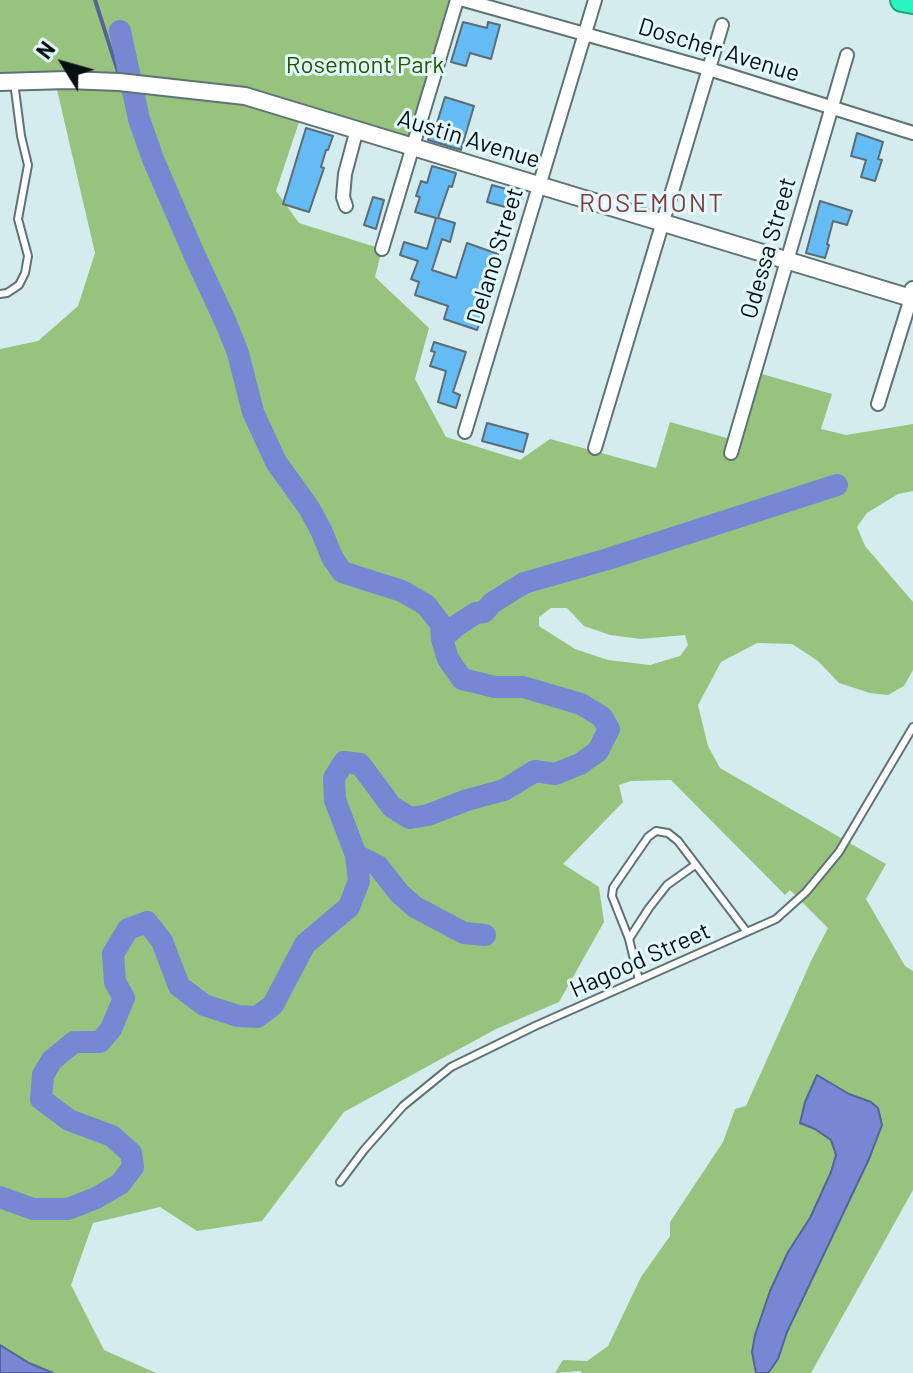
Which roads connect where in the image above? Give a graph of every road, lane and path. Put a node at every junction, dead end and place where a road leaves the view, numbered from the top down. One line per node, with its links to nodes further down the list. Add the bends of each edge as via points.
1 (457, 0): 14 (street)
2 (464, 0): 7 (street, Doscher Avenue)
3 (595, 0): 7 (street, Delano Street)
4 (902, 0): 5 (highway)
5 (913, 2)
6 (722, 25): 9 (street)
7 (585, 33): 9 (street, Doscher Avenue); 15 (street, Delano Street)
8 (847, 55): 11 (street, Odessa Street)
9 (709, 69): 11 (street, Doscher Avenue); 17 (street)
10 (7, 82): 12 (street, Austin Avenue, via 127,83 245,96); 20 (lane, via 28,165 18,219 28,256 19,285)
11 (832, 108): 13 (street, Doscher Avenue); 19 (street, Odessa Street)
12 (357, 129): 14 (street, Austin Avenue); 16 (street, via 345,174)
13 (913, 133)
14 (413, 146): 15 (street, Austin Avenue); 18 (street)
15 (539, 186): 17 (street, Austin Avenue); 23 (street, Delano Street)
16 (346, 206)
17 (663, 222): 19 (street, Austin Avenue); 24 (street)
18 (382, 249)
19 (787, 260): 21 (street, Austin Avenue); 25 (street, Odessa Street)
20 (0, 294)
21 (912, 296): 22 (street)
22 (878, 404)
23 (465, 432)
24 (595, 448)
25 (731, 453)
26 (913, 727): 28 (lane, Hagood Street, via 839,852 776,919)
27 (695, 865): 28 (lane); 29 (lane, via 667,885); 29 (lane, via 668,833 656,831 648,837 613,888 614,906)
28 (747, 932): 30 (lane, Hagood Street)
29 (629, 939): 30 (lane)
30 (639, 980): 31 (lane, Hagood Street, via 451,1067 403,1106)
31 (340, 1182)

